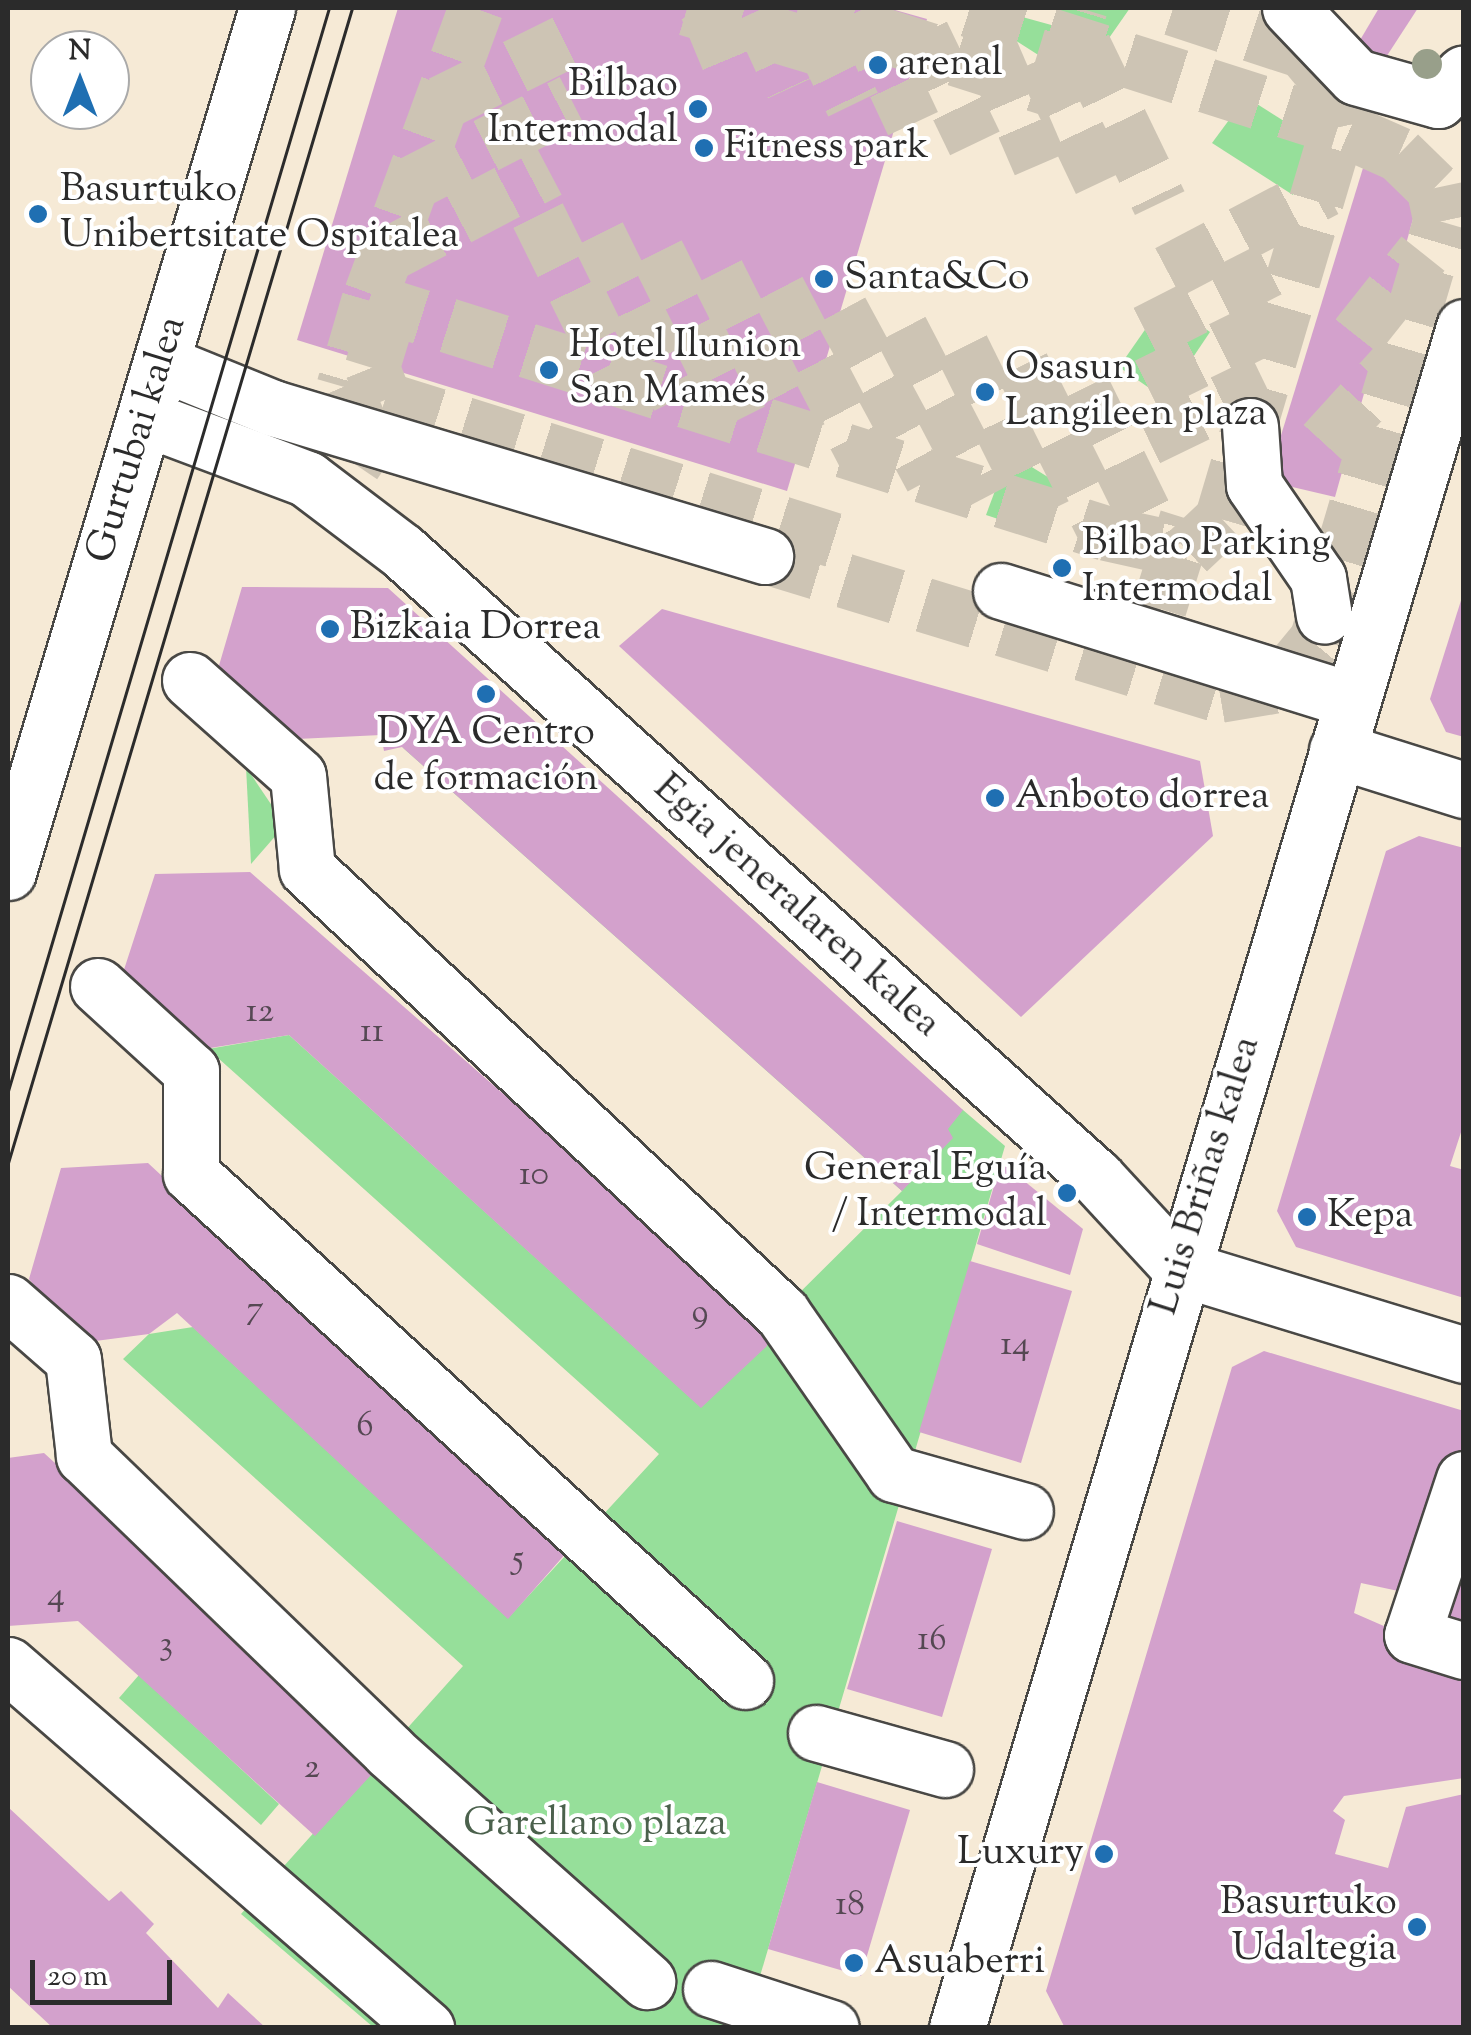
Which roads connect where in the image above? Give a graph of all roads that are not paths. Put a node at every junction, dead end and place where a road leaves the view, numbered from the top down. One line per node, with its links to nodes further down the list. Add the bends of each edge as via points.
1 (267, 8): 5 (street, Gurtubai kalea)
2 (1290, 8): 3 (street, via 1356,77 1438,100)
3 (1464, 73)
4 (1464, 327): 12 (street, Luis Briñas kalea)
5 (162, 364): 6 (street, Gurtubai kalea); 8 (street, via 273,408)
6 (145, 418): 14 (street, Gurtubai kalea); 16 (street, Egia jeneralaren kalea, via 307,479 402,552 1097,1178)
7 (1250, 426): 10 (street, via 1254,485 1318,578)
8 (765, 556)
9 (1000, 591): 12 (street)
10 (1324, 616)
11 (190, 680): 20 (street, via 298,776 306,869 782,1313 894,1474)
12 (1344, 725): 13 (street); 16 (street, Luis Briñas kalea)
13 (1464, 790)
14 (8, 872)
15 (98, 986): 23 (street, via 191,1071 191,1174)
16 (1180, 1268): 18 (street); 30 (street, Luis Briñas kalea)
17 (8, 1302): 26 (street, via 73,1359 84,1456 389,1751)
18 (1464, 1355)
19 (1464, 1479): 21 (street, via 1412,1635)
20 (1025, 1511)
21 (1464, 1651)
22 (8, 1666): 28 (street)
23 (745, 1681)
24 (816, 1733): 25 (street)
25 (945, 1769)
26 (646, 1981)
27 (710, 1989): 29 (street)
28 (426, 2028)
29 (830, 2028)
30 (957, 2028)

